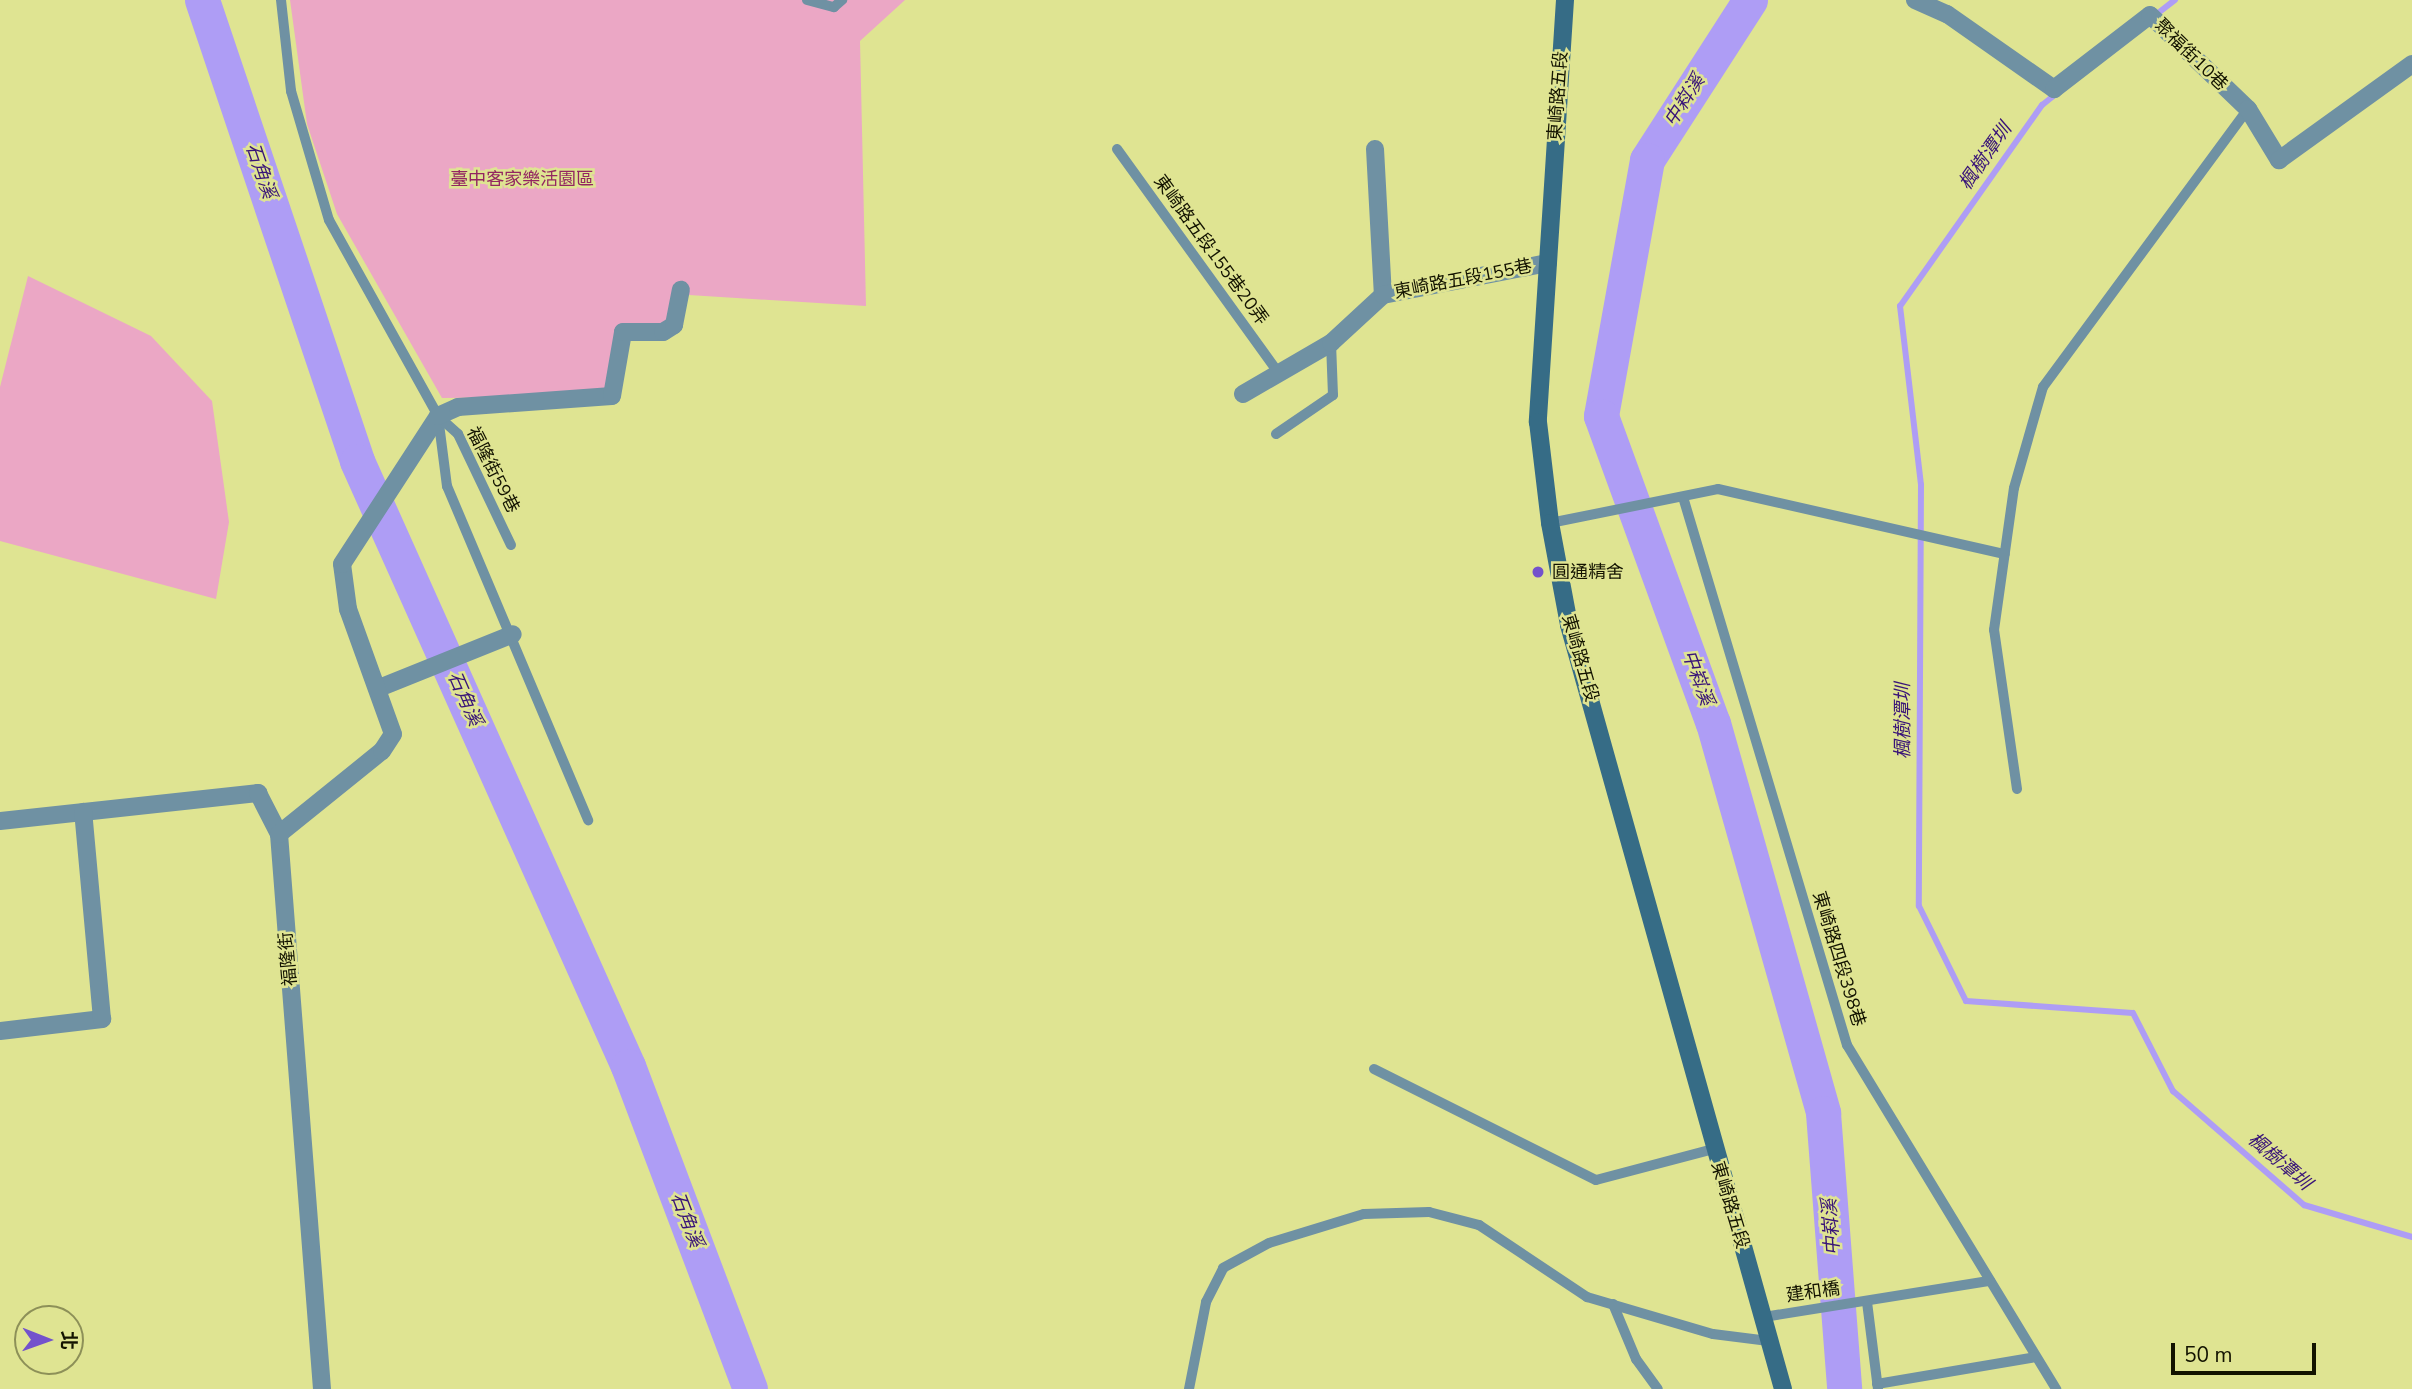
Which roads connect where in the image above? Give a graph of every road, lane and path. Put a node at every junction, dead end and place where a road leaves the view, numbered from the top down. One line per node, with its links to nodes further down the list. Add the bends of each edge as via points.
1 (281, 0): 16 (lane, via 291,91 329,220)
2 (807, 0): 3 (lane, via 834,7)
3 (842, 0)
4 (1565, 0): 10 (street, 東崎路五段)
5 (1915, 0): 7 (street, 聚福街10巷, via 1947,14 2054,89 2150,15)
6 (2412, 64): 7 (street, 聚福街10巷, via 2278,160)
7 (2248, 109): 21 (lane, via 2043,387 2014,488)
8 (1117, 149): 14 (lane, 東崎路五段155巷20弄)
9 (1376, 149): 12 (street)
10 (1548, 263): 12 (street, 東崎路五段155巷); 19 (street, 東崎路五段, via 1538,422)
11 (681, 290): 16 (street, via 674,325 663,332 623,332 612,396 458,407)
12 (1382, 295): 13 (street, 東崎路五段155巷)
13 (1331, 343): 14 (street, 東崎路五段155巷); 17 (lane, via 1333,395)
14 (1277, 372): 15 (street, 東崎路五段155巷)
15 (1243, 394)
16 (438, 416): 20 (lane, 福隆街59巷, via 457,434); 22 (lane, via 447,486); 23 (street, via 342,564 348,609)
17 (1276, 434)
18 (1683, 497): 19 (lane); 21 (lane, via 1718,489); 32 (lane, 東崎路四段398巷, via 1847,1045)
19 (1550, 523): 31 (street, 東崎路五段, via 1569,625)
20 (512, 545)
21 (2006, 554): 24 (lane, via 1994,630)
22 (513, 634): 23 (street); 26 (lane)
23 (379, 688): 28 (street, via 393,734 382,751)
24 (2017, 789)
25 (83, 812): 27 (street, 福隆街); 28 (street, 福隆街, via 258,793); 29 (street, via 102,1019)
26 (588, 820)
27 (0, 821)
28 (279, 834): 39 (street, 福隆街)
29 (0, 1031)
30 (1374, 1069): 31 (lane, via 1595,1180)
31 (1713, 1149): 35 (street, 東崎路五段)
32 (1990, 1281): 33 (lane, 建和橋); 37 (lane, 東崎路四段398巷)
33 (1867, 1302): 35 (lane, 建和橋); 38 (lane)
34 (1613, 1304): 36 (lane, via 1713,1334); 40 (lane, via 1587,1297 1479,1225 1429,1212 1364,1214 1269,1243 1223,1268 1206,1302); 41 (lane, via 1636,1359)
35 (1764, 1317): 36 (street, 東崎路五段)
36 (1769, 1341): 42 (street, 東崎路五段)
37 (2036, 1357): 38 (lane); 43 (lane, 東崎路四段398巷)
38 (1878, 1386)
39 (322, 1389)
40 (1189, 1389)
41 (1658, 1389)
42 (1783, 1389)
43 (2056, 1389)

